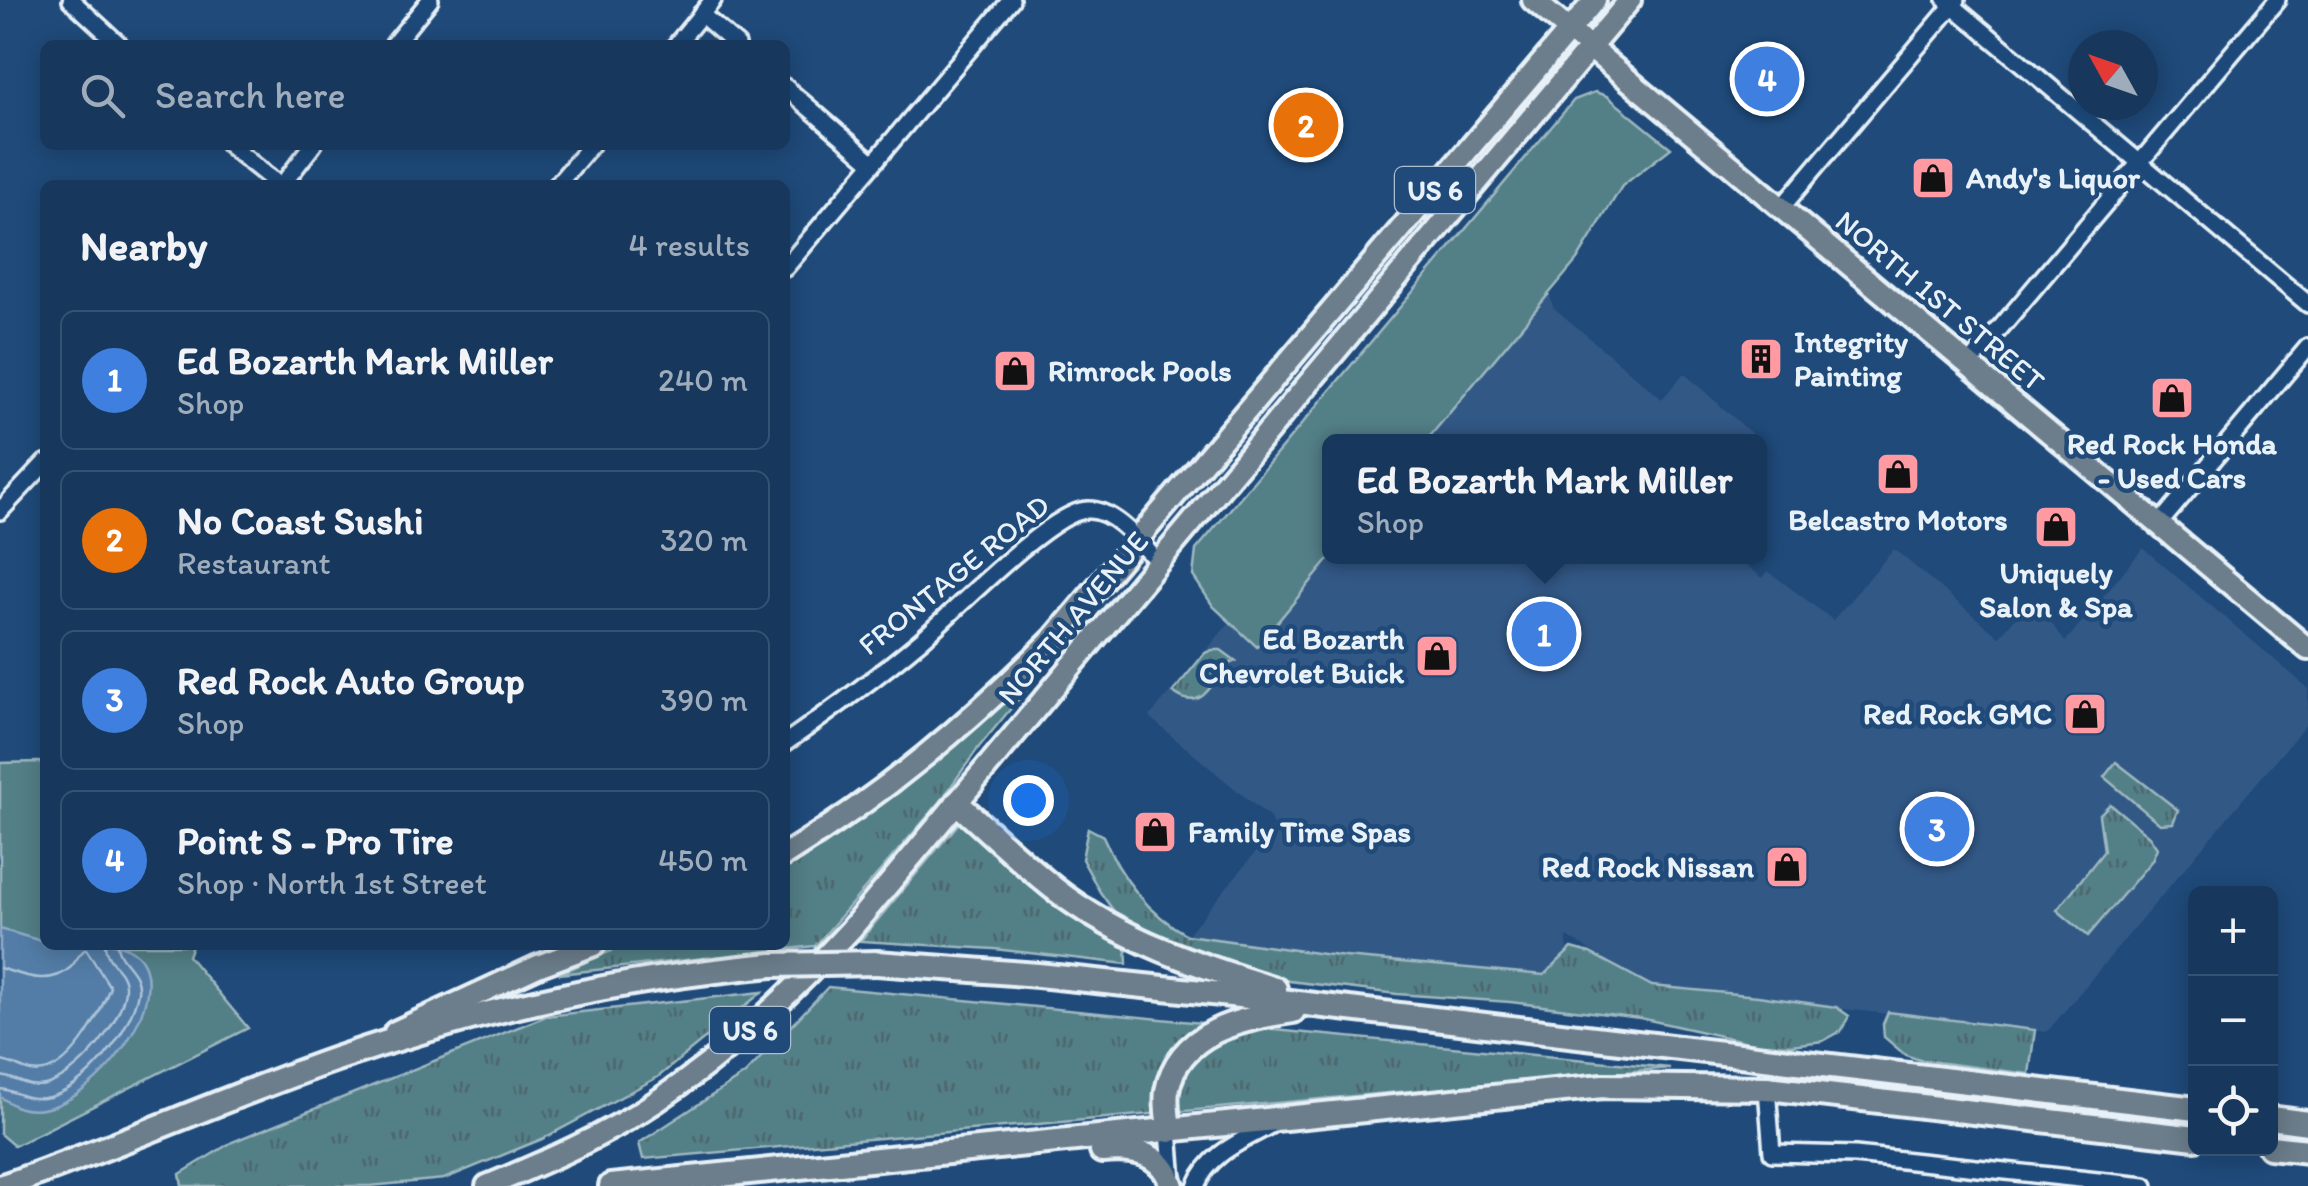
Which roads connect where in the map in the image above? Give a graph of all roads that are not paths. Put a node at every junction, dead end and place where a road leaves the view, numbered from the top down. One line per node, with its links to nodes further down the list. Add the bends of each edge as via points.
1 (71, 0): 12 (street)
2 (430, 0): 13 (street)
3 (714, 0): 10 (street)
4 (1011, 0): 22 (street)
5 (1533, 0): 11 (main road, NORTH 1ST STREET)
6 (1596, 0): 11 (main road, NORTH AVENUE / US 6)
7 (1630, 0): 16 (main road, NORTH AVENUE / US 6)
8 (2277, 0): 21 (street)
9 (1952, 2): 21 (street); 26 (street)
10 (702, 14): 14 (street); 15 (street)
11 (1570, 31): 16 (main road, NORTH 1ST STREET); 34 (main road, NORTH AVENUE / US 6)
12 (115, 40)
13 (396, 40)
14 (680, 40)
15 (731, 40)
16 (1590, 48): 26 (main road, NORTH 1ST STREET); 35 (main road, NORTH AVENUE / US 6)
17 (790, 90): 22 (street)
18 (236, 150): 23 (street)
19 (309, 150): 24 (street)
20 (588, 150): 25 (street)
21 (2140, 162): 28 (street); 30 (street)
22 (873, 163): 27 (street)
23 (274, 180)
24 (285, 180)
25 (561, 180)
26 (1782, 207): 30 (main road, NORTH 1ST STREET)
27 (790, 262)
28 (2308, 304)
29 (2308, 347): 33 (street)
30 (1969, 365): 33 (main road, NORTH 1ST STREET)
31 (40, 468): 32 (street)
32 (0, 511)
33 (2159, 524): 36 (main road, NORTH 1ST STREET)
34 (1137, 540): 35 (street, FRONTAGE ROAD); 37 (street, FRONTAGE ROAD, via 1098,510 1062,518 918,643); 39 (main road, NORTH AVENUE / US 6, via 1053,639 976,715)
35 (1159, 563): 38 (main road, NORTH AVENUE / US 6)
36 (2308, 648)
37 (790, 739)
38 (957, 803): 41 (highway, via 1058,892 1118,929 1213,970); 55 (main road, NORTH AVENUE / US 6, via 806,978 715,1059 656,1102)
39 (790, 852)
40 (581, 950): 42 (main road)
41 (1331, 1006): 42 (highway, bridge, via 1038,975 772,965 582,990); 44 (highway); 48 (highway, via 1256,1016 1196,1043 1168,1087)
42 (337, 1059): 54 (highway)
43 (1767, 1088): 45 (highway, via 1603,1086); 49 (highway); 53 (street, via 1772,1153 1855,1154)
44 (2188, 1108)
45 (1283, 1118): 48 (highway); 58 (street, via 1222,1151)
46 (2278, 1119): 47 (highway)
47 (2308, 1123)
48 (1169, 1130): 52 (highway); 57 (street)
49 (2188, 1137)
50 (2278, 1148): 51 (highway)
51 (2308, 1151)
52 (931, 1153): 56 (highway); 57 (highway, via 982,1164 1135,1150 1156,1159)
53 (2000, 1178): 59 (street)
54 (3, 1186)
55 (487, 1186)
56 (611, 1186)
57 (1173, 1186)
58 (1196, 1186)
59 (2144, 1186)

